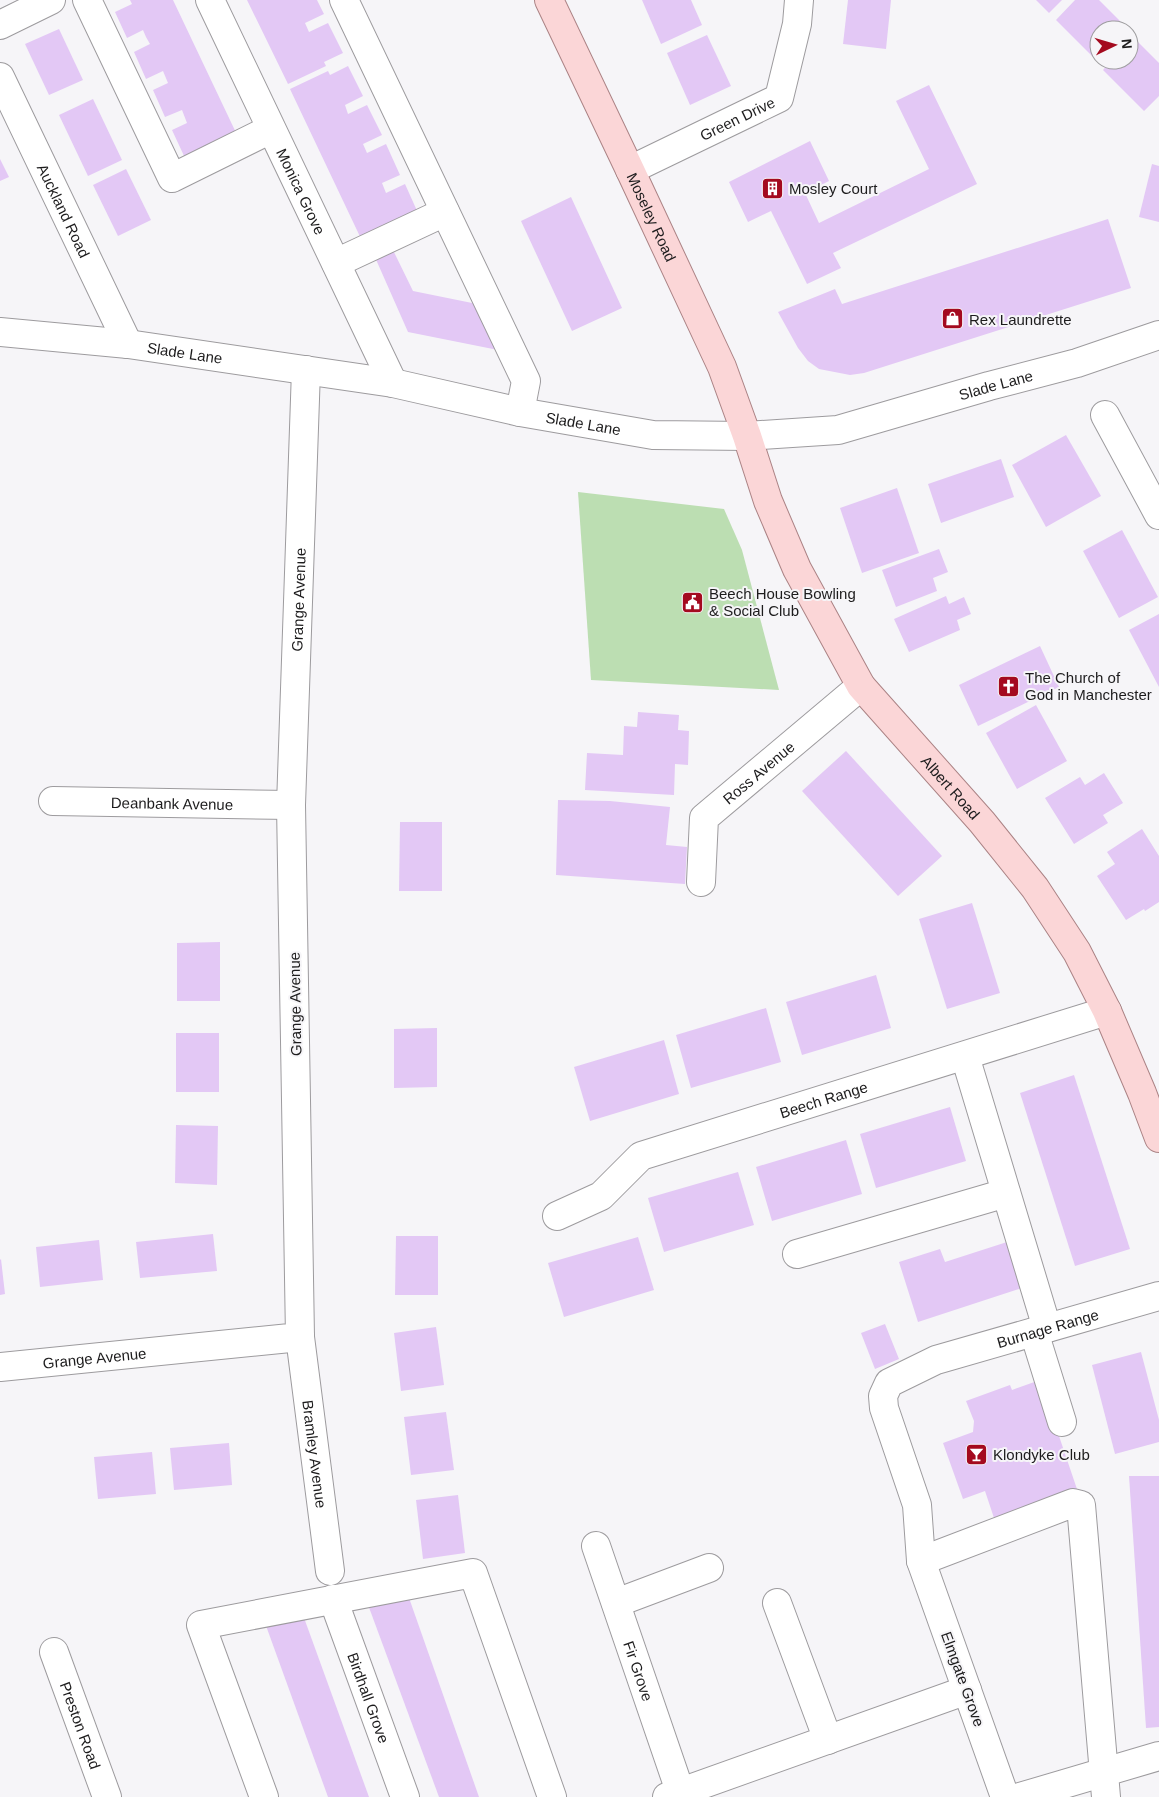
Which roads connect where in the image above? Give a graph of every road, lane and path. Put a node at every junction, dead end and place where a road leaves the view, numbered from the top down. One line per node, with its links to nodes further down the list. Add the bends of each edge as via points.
1 (52, 0): 7 (street)
2 (87, 0): 9 (street, via 172,178)
3 (210, 0): 9 (street, Monica Grove)
4 (344, 0): 11 (street)
5 (549, 0): 10 (main road, Moseley Road)
6 (799, 0): 10 (street, Green Drive, via 797,24 780,98)
7 (0, 25)
8 (0, 77): 15 (street, Auckland Road)
9 (271, 129): 12 (street, Monica Grove)
10 (630, 170): 20 (main road, Moseley Road, via 722,367)
11 (445, 212): 12 (street); 18 (street, via 526,381)
12 (336, 263): 17 (street, Monica Grove)
13 (0, 332): 15 (street, Slade Lane)
14 (1159, 335): 20 (street, Slade Lane, via 1077,363 838,430)
15 (128, 344): 16 (street, Slade Lane)
16 (306, 370): 17 (street, Slade Lane); 24 (street, Grange Avenue)
17 (393, 383): 18 (street, Slade Lane)
18 (520, 412): 20 (street, Slade Lane, via 653,435)
19 (1104, 415): 21 (street)
20 (747, 436): 22 (main road, Albert Road, via 768,501 798,569)
21 (1159, 515)
22 (861, 686): 25 (street, Ross Avenue, via 704,818); 26 (main road, Albert Road, via 982,822 1035,888 1077,952)
23 (53, 801): 24 (street, Deanbank Avenue)
24 (291, 805): 34 (street, Grange Avenue)
25 (701, 882)
26 (1107, 1011): 27 (street, Beech Range); 28 (main road, Albert Road)
27 (965, 1056): 29 (street); 30 (street, Beech Range, via 641,1156 601,1196)
28 (1159, 1138)
29 (1006, 1193): 31 (street); 33 (street)
30 (557, 1216)
31 (797, 1254)
32 (1159, 1296): 33 (street, Burnage Range)
33 (1040, 1330): 36 (street); 38 (street, Burnage Range, via 936,1360 889,1383 883,1396 884,1408 917,1505)
34 (300, 1337): 35 (street, Grange Avenue); 40 (street, Bramley Avenue)
35 (0, 1367)
36 (1062, 1422)
37 (596, 1546): 42 (street, Fir Grove)
38 (921, 1561): 45 (street, Elmgate Grove); 48 (street, via 1073,1503 1081,1505)
39 (709, 1568): 42 (street)
40 (330, 1571)
41 (333, 1599): 51 (street, via 201,1625); 52 (street, Birdhall Grove); 53 (street, via 473,1573)
42 (616, 1603): 49 (street, Fir Grove)
43 (777, 1603): 46 (street)
44 (54, 1652): 50 (street, Preston Road)
45 (967, 1690): 46 (street); 54 (street, Elmgate Grove)
46 (828, 1740): 49 (street)
47 (1159, 1756): 48 (street)
48 (1105, 1784): 55 (street)
49 (676, 1795)
50 (107, 1797)
51 (264, 1797)
52 (405, 1797)
53 (552, 1797)
54 (1005, 1797)
55 (1020, 1797)

